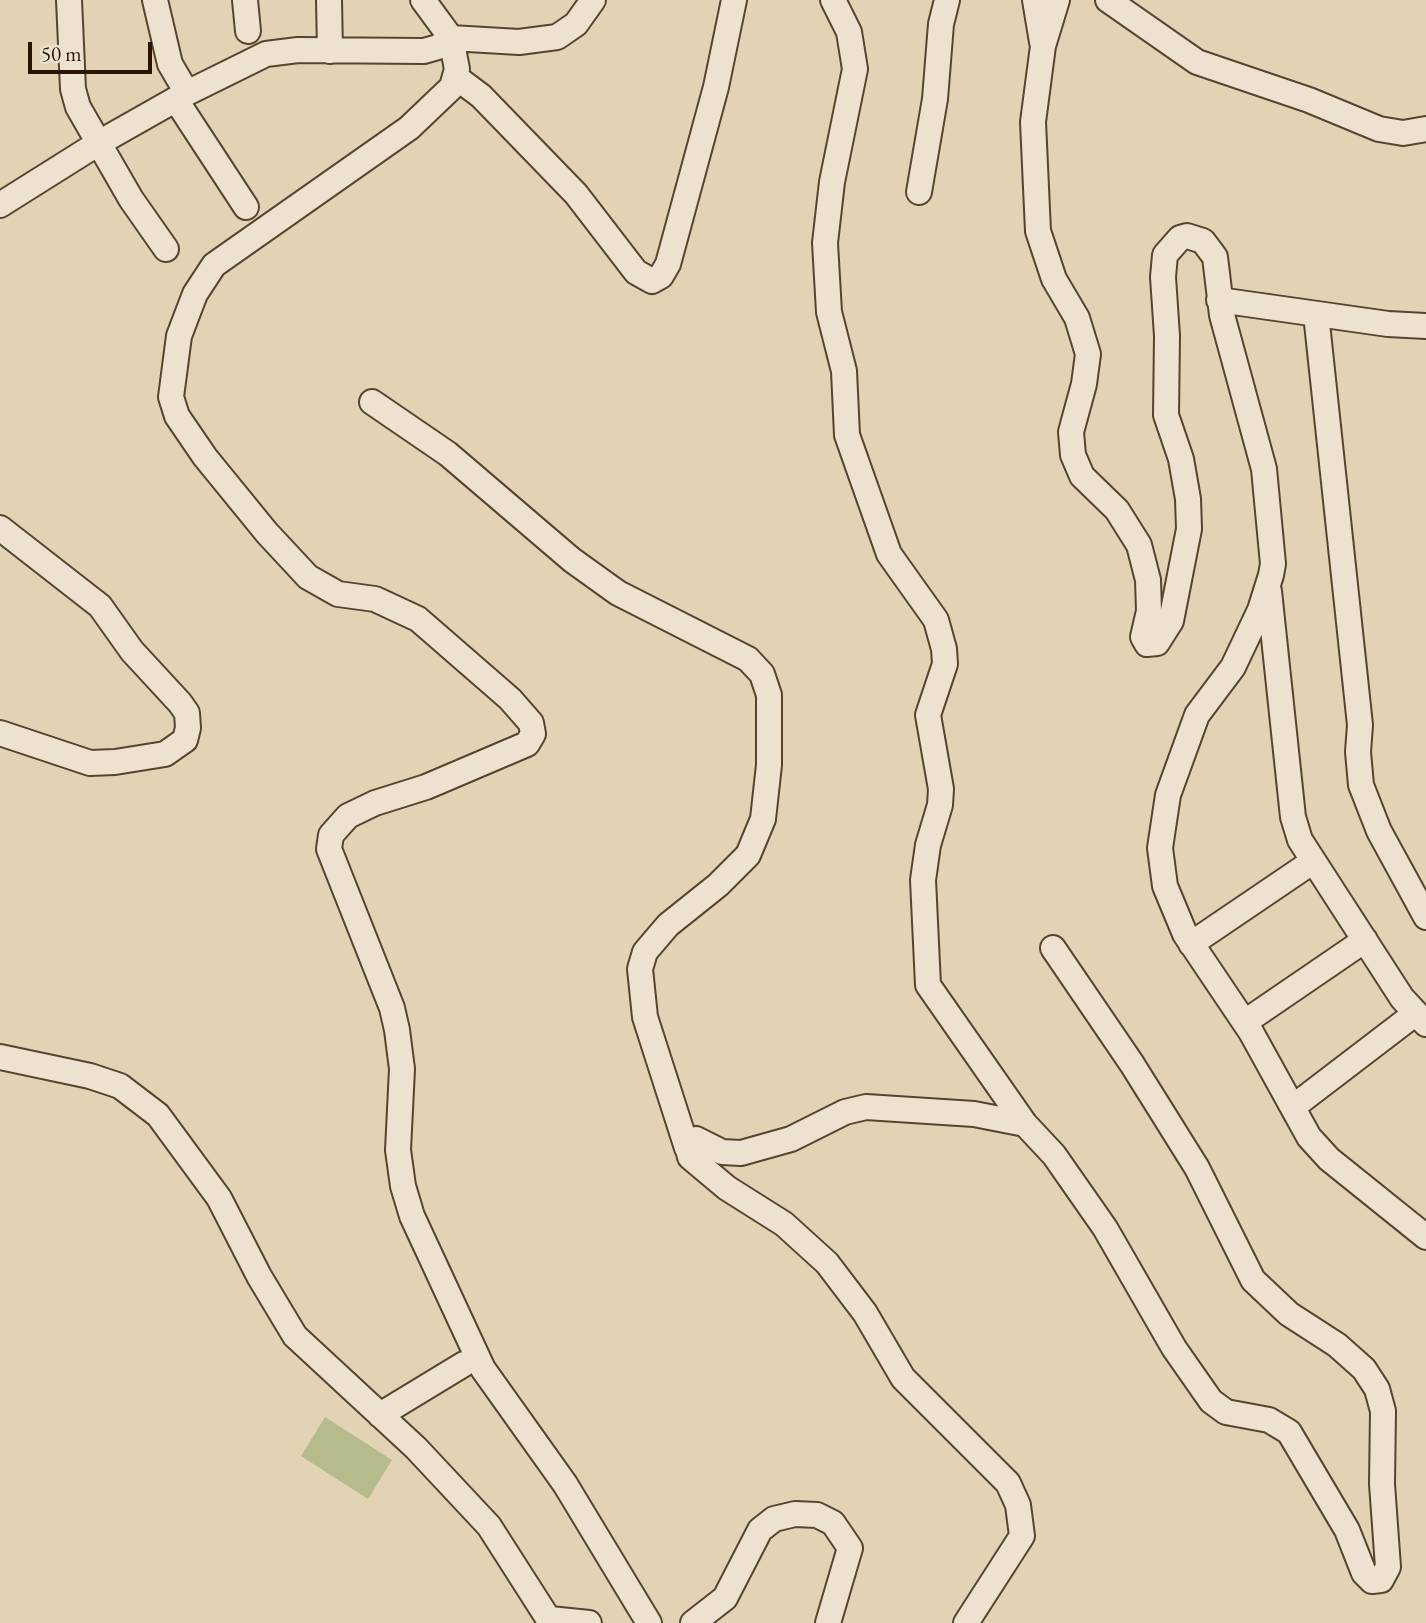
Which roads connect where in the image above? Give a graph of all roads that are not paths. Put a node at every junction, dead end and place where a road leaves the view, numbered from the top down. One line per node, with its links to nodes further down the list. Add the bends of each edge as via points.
1 (69, 0): 20 (street, via 73,89)
2 (155, 0): 18 (street)
3 (245, 0): 13 (street)
4 (329, 0): 16 (street)
5 (423, 0): 14 (street)
6 (593, 0): 14 (street, via 576,24 557,37 519,41)
7 (734, 0): 17 (street, via 716,88 668,264 652,281 636,272 576,194 481,96)
8 (833, 0): 41 (street, via 849,32 855,69 832,181 825,243 829,312 844,371 846,435 889,555 936,620 944,649 945,664 928,715 941,789 923,880 926,976 938,1003)
9 (947, 0): 21 (street)
10 (1035, 0): 15 (street)
11 (1057, 0): 15 (street)
12 (1108, 0): 19 (street, via 1197,62 1379,129)
13 (248, 31)
14 (451, 38): 16 (street, via 424,51); 17 (street)
15 (1043, 46): 25 (street, via 1033,122 1038,231 1048,265 1077,318 1088,354 1071,432 1073,455 1082,477 1117,510 1139,545 1148,580 1149,611 1143,637 1149,645 1160,640 1171,621 1189,529 1181,459 1166,415 1163,277 1166,255 1174,242 1187,236 1212,251)
16 (330, 51): 18 (street, via 266,54)
17 (457, 78): 48 (street, via 424,117 214,265 195,294 179,336 171,397 177,416 205,457 300,570 338,594 375,599 418,619 531,723 533,734 527,744 348,816 331,835 330,849 397,1030 402,1069 398,1150 412,1216 483,1368 565,1484)
18 (182, 96): 20 (street); 23 (street)
19 (1426, 129)
20 (97, 144): 22 (street); 24 (street)
21 (919, 192)
22 (0, 205)
23 (246, 207)
24 (166, 249)
25 (1219, 300): 26 (street); 30 (street, via 1264,469 1273,564)
26 (1316, 314): 27 (street); 33 (street, via 1360,725 1361,785 1379,831)
27 (1426, 326)
28 (372, 402): 42 (street, via 448,454 572,560 618,593 748,659 762,674 769,695 769,765 763,818 748,855 668,925 645,952 640,969 645,1017)
29 (0, 528): 31 (street, via 100,606 132,651 180,703 187,713 188,729 185,740 165,754 90,763)
30 (1268, 586): 32 (street, via 1293,817); 35 (street, via 1233,667 1197,715 1163,812 1160,848 1165,886)
31 (0, 733)
32 (1312, 862): 34 (street); 35 (street)
33 (1426, 917)
34 (1365, 940): 37 (street); 38 (street)
35 (1191, 944): 38 (street)
36 (1053, 948): 41 (street, via 1198,1168 1254,1280 1289,1314 1337,1345 1364,1369 1377,1389 1383,1411 1388,1567 1381,1580 1373,1581 1364,1573 1347,1530 1289,1432 1269,1420 1226,1412 1212,1401 1174,1348 1105,1228 1054,1155)
37 (1421, 1019): 40 (street)
38 (1245, 1022): 40 (street)
39 (0, 1056): 45 (street, via 120,1086 158,1115 219,1198 295,1336)
40 (1293, 1107): 43 (street, via 1324,1154)
41 (1025, 1124): 42 (street, via 975,1114 866,1107 845,1112 791,1139 741,1153 722,1152 696,1139)
42 (687, 1148): 51 (street, via 690,1157 727,1188 783,1224 827,1263 865,1313 903,1378 1008,1483 1018,1505 1022,1536)
43 (1426, 1237)
44 (464, 1364): 45 (street)
45 (380, 1415): 46 (street, via 489,1527)
46 (551, 1621): 47 (street)
47 (589, 1623)
48 (649, 1623)
49 (693, 1623): 50 (street, via 725,1598 760,1530 783,1515 795,1514 817,1515 832,1523 850,1548)
50 (828, 1623)
51 (966, 1623)

